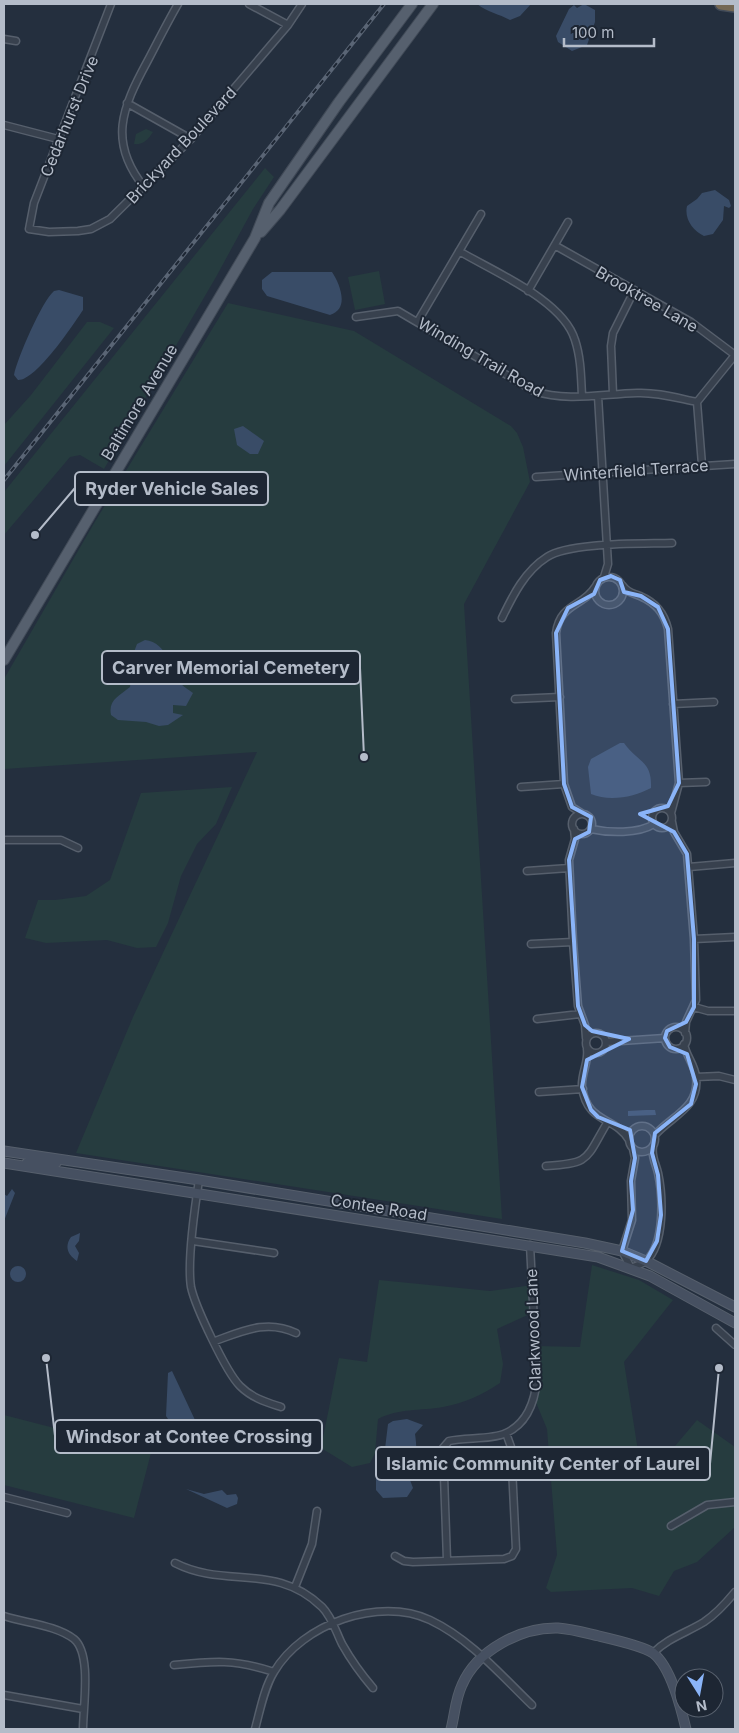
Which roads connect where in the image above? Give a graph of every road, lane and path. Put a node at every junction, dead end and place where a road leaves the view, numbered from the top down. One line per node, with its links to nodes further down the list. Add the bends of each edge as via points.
1 (112, 4): 14 (street, Cedarhurst Drive)
2 (178, 4): 12 (street)
3 (249, 4): 9 (street)
4 (302, 4): 9 (street, Brickyard Boulevard)
5 (412, 4): 20 (main road, Baltimore Avenue, via 269,204)
6 (434, 4): 20 (main road, Baltimore Avenue, via 280,210)
7 (721, 4): 8 (highway)
8 (734, 5)
9 (288, 25): 15 (street, Brickyard Boulevard)
10 (4, 38): 11 (street)
11 (16, 42)
12 (127, 103): 15 (street); 16 (street, via 122,118 122,146 131,171)
13 (4, 125): 14 (street)
14 (58, 139): 19 (street, Cedarhurst Drive, via 34,203)
15 (191, 139): 16 (street, Brickyard Boulevard)
16 (144, 187): 19 (street, Brickyard Boulevard, via 110,219 91,228 67,232)
17 (481, 214): 22 (street)
18 (568, 222): 21 (street)
19 (29, 229)
20 (255, 238): 48 (main road, Baltimore Avenue)
21 (556, 246): 23 (street); 24 (street, Brooktree Lane)
22 (459, 251): 23 (street); 26 (street)
23 (528, 291): 29 (street, via 558,313 569,326 580,357)
24 (634, 291): 27 (street, Brooktree Lane, via 691,322); 28 (street, via 613,333)
25 (356, 317): 26 (street, Winding Trail Road, via 398,311)
26 (418, 321): 29 (street, Winding Trail Road, via 534,391 550,397)
27 (735, 355): 31 (street)
28 (613, 394): 30 (street, Winding Trail Road); 31 (street, Winding Trail Road, via 662,394)
29 (582, 396): 30 (street, Winding Trail Road)
30 (598, 396): 34 (street)
31 (697, 402): 33 (street)
32 (735, 464): 33 (street, Winterfield Terrace)
33 (702, 465): 34 (street, Winterfield Terrace)
34 (602, 472): 35 (street, Winterfield Terrace); 37 (street)
35 (536, 477)
36 (672, 543): 37 (street)
37 (606, 546): 38 (street); 47 (street, via 564,550 546,558 531,570 516,590)
38 (608, 564): 39 (street); 40 (street)
39 (604, 577): 40 (street); 42 (street)
40 (614, 577): 41 (street)
41 (623, 586): 43 (street); 45 (street)
42 (595, 587): 44 (street); 46 (street)
43 (631, 593): 45 (street); 52 (street, via 652,602 665,620)
44 (588, 596): 46 (street); 49 (street, via 568,608 557,627)
45 (622, 598): 46 (street, via 612,605)
46 (597, 599)
47 (502, 618)
48 (4, 660)
49 (560, 697): 50 (street); 55 (street)
50 (515, 699)
51 (714, 702): 52 (street)
52 (674, 704): 54 (street)
53 (706, 782): 54 (street)
54 (678, 783): 57 (street)
55 (564, 784): 56 (street); 58 (street)
56 (521, 787)
57 (672, 801): 59 (street); 60 (street)
58 (572, 807): 61 (street); 62 (street)
59 (662, 808): 60 (street); 64 (street, via 654,812)
60 (671, 813): 63 (street)
61 (584, 814): 62 (street); 67 (street, via 592,819)
62 (572, 821): 66 (street)
63 (672, 822): 65 (street); 68 (street)
64 (654, 824): 65 (street, via 658,828); 67 (street, via 642,829 607,832)
65 (666, 828): 68 (street)
66 (574, 829): 69 (street); 70 (street)
67 (592, 829): 69 (street)
68 (674, 832): 74 (street, via 687,854)
69 (584, 834): 70 (street)
70 (575, 839): 75 (street)
71 (4, 840): 72 (street, via 61,840)
72 (78, 848)
73 (735, 863): 74 (street)
74 (689, 867): 78 (street)
75 (569, 868): 76 (street); 79 (street)
76 (527, 870)
77 (735, 937): 78 (street)
78 (694, 938): 81 (street)
79 (573, 942): 80 (street); 83 (street)
80 (531, 944)
81 (694, 1007): 82 (street, via 708,1012); 85 (street)
82 (735, 1011)
83 (580, 1014): 84 (street); 86 (street)
84 (537, 1019)
85 (686, 1022): 87 (street); 89 (street)
86 (585, 1025): 88 (street); 90 (street)
87 (678, 1027): 89 (street); 91 (street, via 669,1030)
88 (596, 1033): 90 (street); 92 (street)
89 (685, 1033): 93 (street)
90 (586, 1038): 95 (street)
91 (665, 1038): 92 (street); 94 (street, via 670,1047)
92 (606, 1042): 96 (street, via 603,1050)
93 (684, 1044): 94 (street); 97 (street)
94 (676, 1048): 97 (street)
95 (587, 1049): 96 (street); 98 (street)
96 (596, 1053): 98 (street)
97 (687, 1054): 99 (street)
98 (587, 1060): 101 (street)
99 (696, 1077): 100 (street, via 719,1076); 106 (street, via 691,1104)
100 (735, 1080)
101 (583, 1089): 102 (street); 103 (street, via 591,1110)
102 (539, 1092)
103 (607, 1123): 104 (street); 114 (street, via 584,1160 575,1164)
104 (616, 1127): 105 (street); 107 (street)
105 (634, 1128): 106 (street, via 645,1125); 107 (street)
106 (654, 1132): 108 (street)
107 (629, 1140): 109 (street)
108 (653, 1147): 109 (street, via 646,1152); 123 (street, via 661,1215 656,1240)
109 (633, 1149): 121 (street, via 632,1220)
110 (4, 1151): 111 (street, Contee Road)
111 (65, 1159): 113 (street, via 59,1163 18,1163); 115 (street, Contee Road)
112 (4, 1163): 113 (street, Contee Road)
113 (15, 1166): 116 (street, Contee Road)
114 (546, 1166)
115 (124, 1169): 116 (street, via 111,1171 70,1165); 117 (street, Contee Road)
116 (61, 1172): 118 (street, Contee Road)
117 (199, 1180): 118 (street); 121 (street, Contee Road, via 585,1242)
118 (197, 1193): 119 (street); 120 (street, Contee Road)
119 (193, 1241): 122 (street); 129 (street, via 192,1288)
120 (530, 1246): 124 (street, Contee Road, via 598,1257); 132 (street, Clarkwood Lane, via 537,1379 535,1400 525,1418)
121 (622, 1251): 123 (street, Contee Road); 124 (street)
122 (274, 1253)
123 (646, 1261): 124 (street); 125 (street, Contee Road)
124 (631, 1268): 126 (street, Contee Road)
125 (735, 1307)
126 (735, 1323)
127 (716, 1328): 130 (street)
128 (296, 1333): 129 (street, via 275,1325 242,1330)
129 (215, 1341): 131 (street, via 239,1385 259,1400)
130 (735, 1345)
131 (281, 1407)
132 (506, 1433): 139 (street, via 449,1441 443,1448); 139 (street, via 511,1447 516,1549 512,1556 504,1559)
133 (4, 1497): 136 (street)
134 (735, 1502): 137 (street, via 707,1505)
135 (318, 1510): 141 (street, via 312,1544)
136 (67, 1513)
137 (671, 1526)
138 (395, 1556): 139 (street, via 404,1561)
139 (447, 1560)
140 (175, 1564): 141 (street, via 210,1575 258,1577)
141 (295, 1587): 144 (street, via 324,1608)
142 (735, 1592): 145 (street, via 704,1622 662,1644)
143 (4, 1616): 152 (street, via 61,1632 77,1642 84,1662)
144 (333, 1622): 146 (street, via 380,1611 406,1612 430,1619 459,1636); 148 (street, via 296,1647); 149 (street, via 355,1666)
145 (653, 1653): 146 (street, via 621,1642 557,1628 506,1640); 156 (street, via 675,1690)
146 (482, 1657): 151 (street); 155 (street, via 463,1683 454,1704)
147 (174, 1665): 148 (street, via 246,1662)
148 (274, 1672): 154 (street)
149 (373, 1688)
150 (4, 1695): 152 (street)
151 (532, 1705)
152 (83, 1709): 153 (street)
153 (83, 1729)
154 (255, 1729)
155 (451, 1729)
156 (686, 1729)

